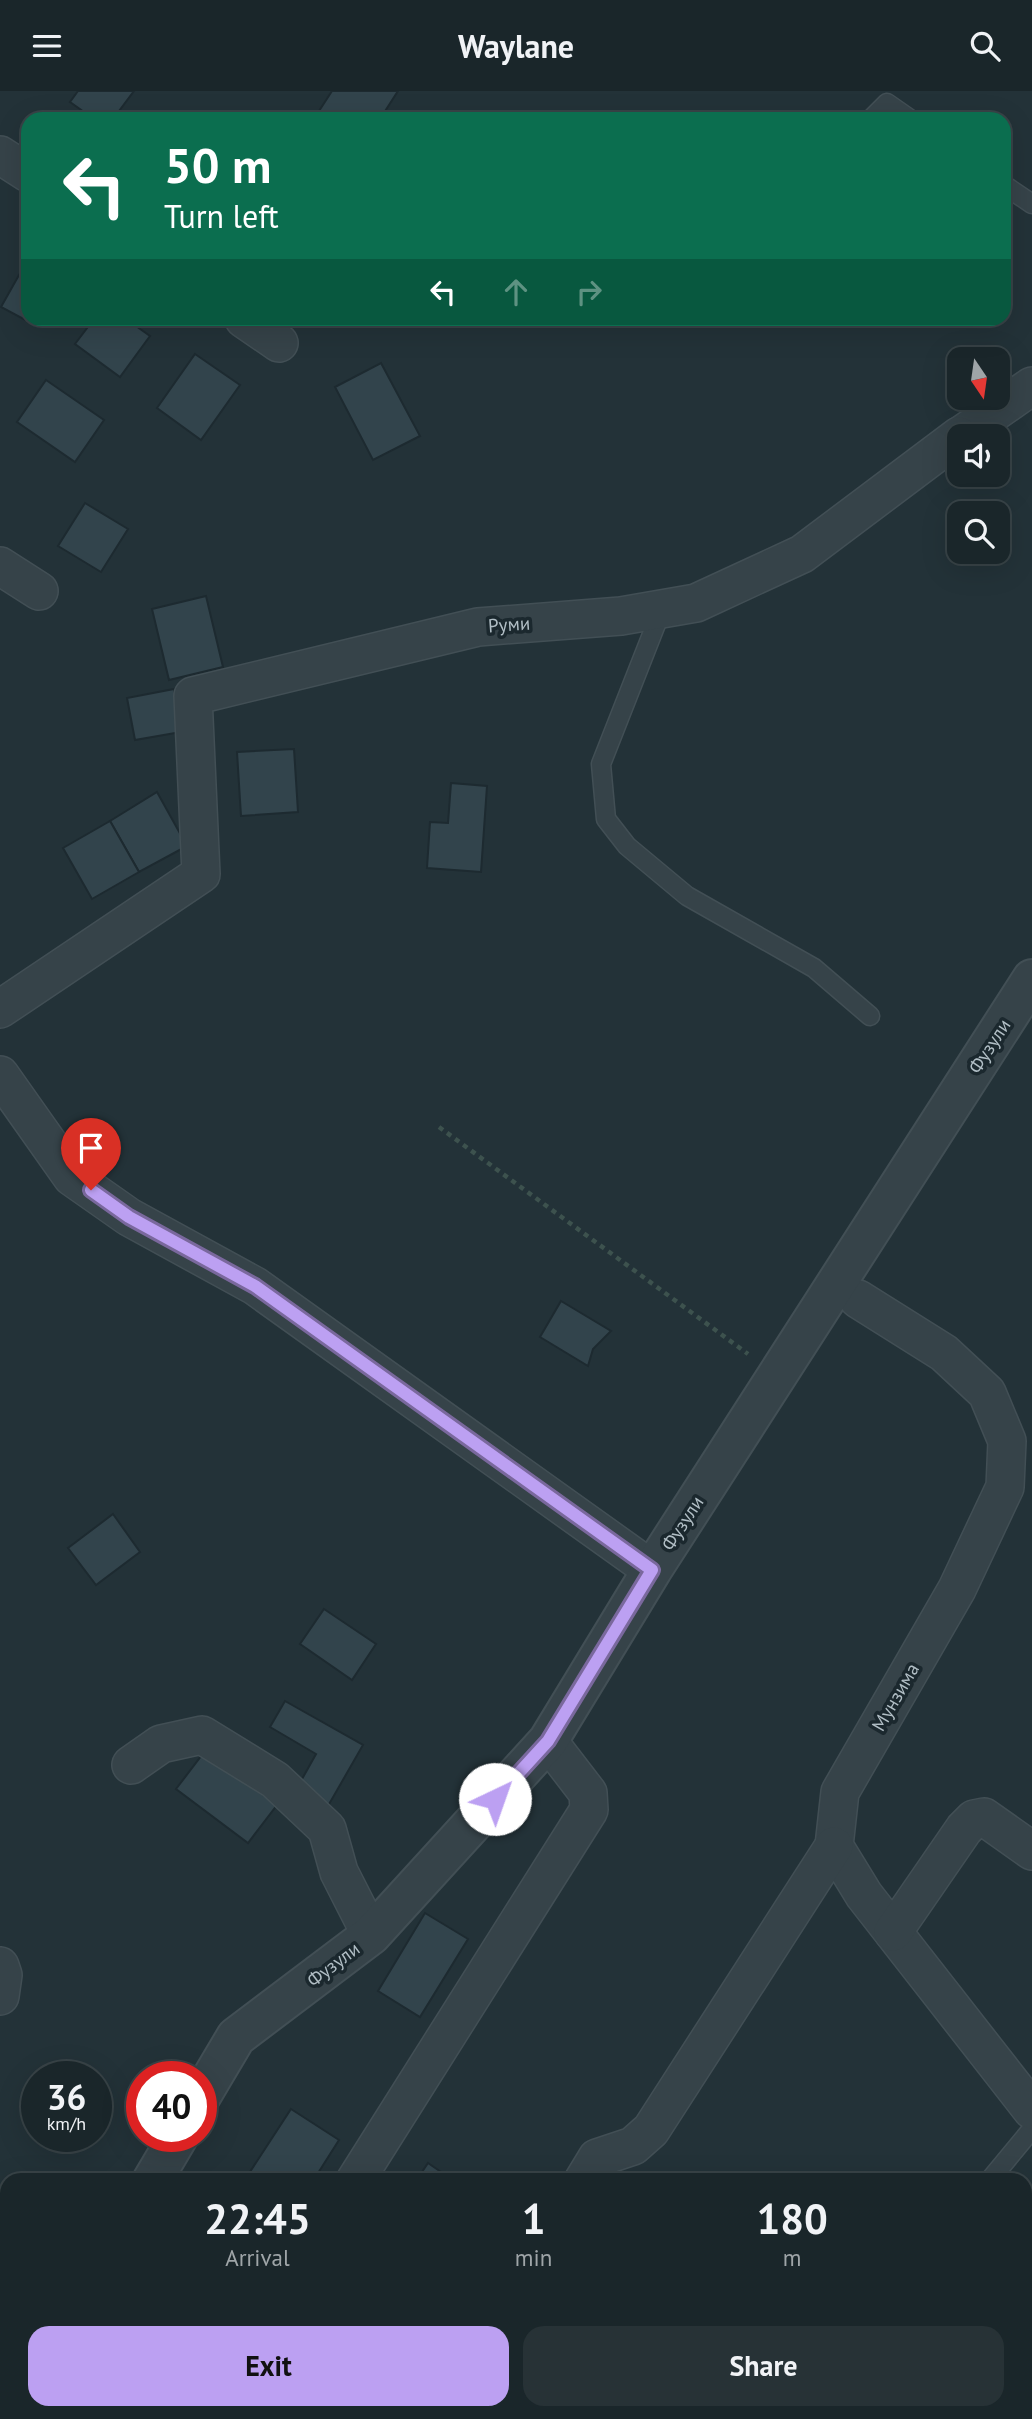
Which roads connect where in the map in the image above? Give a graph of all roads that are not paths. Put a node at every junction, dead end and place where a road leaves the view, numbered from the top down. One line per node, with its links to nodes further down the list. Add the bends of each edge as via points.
1 (878, 112): 2 (lane, via 887,103)
2 (900, 112)
3 (0, 155): 4 (street)
4 (21, 168)
5 (1011, 190): 6 (lane)
6 (1032, 204)
7 (254, 326): 8 (street)
8 (279, 343)
9 (1032, 386): 10 (street, Руми)
10 (977, 424)
11 (947, 445): 14 (street, Руми, via 802,554 696,603)
12 (0, 566): 13 (street)
13 (39, 591)
14 (662, 609): 16 (street, Руми, via 478,627 193,696 201,874); 17 (lane, via 601,764 606,819 627,846 687,896 814,968)
15 (1032, 979): 20 (street, Фузули)
16 (0, 1009)
17 (870, 1016)
18 (0, 1075): 20 (street, via 72,1177 129,1217 255,1286)
19 (858, 1299): 23 (street, Мунзима, via 944,1353 987,1393 1007,1441 1005,1487 957,1589 840,1792)
20 (652, 1570): 21 (street, Фузули)
21 (548, 1741): 26 (street, Фузули); 34 (street, via 588,1793 589,1810)
22 (131, 1765): 26 (street, via 160,1744 202,1735 275,1780 327,1829 339,1872)
23 (834, 1846): 25 (street); 35 (street, via 651,2130 633,2146 597,2158)
24 (1032, 1851): 25 (street, via 984,1817 974,1819)
25 (893, 1932): 30 (street)
26 (371, 1935): 29 (street, Фузули, via 236,2037)
27 (0, 1966): 28 (street)
28 (0, 1996)
29 (217, 2069)
30 (1032, 2110)
31 (1032, 2129): 36 (lane)
32 (169, 2152): 33 (street)
33 (157, 2173)
34 (360, 2173)
35 (588, 2173)
36 (996, 2173)

